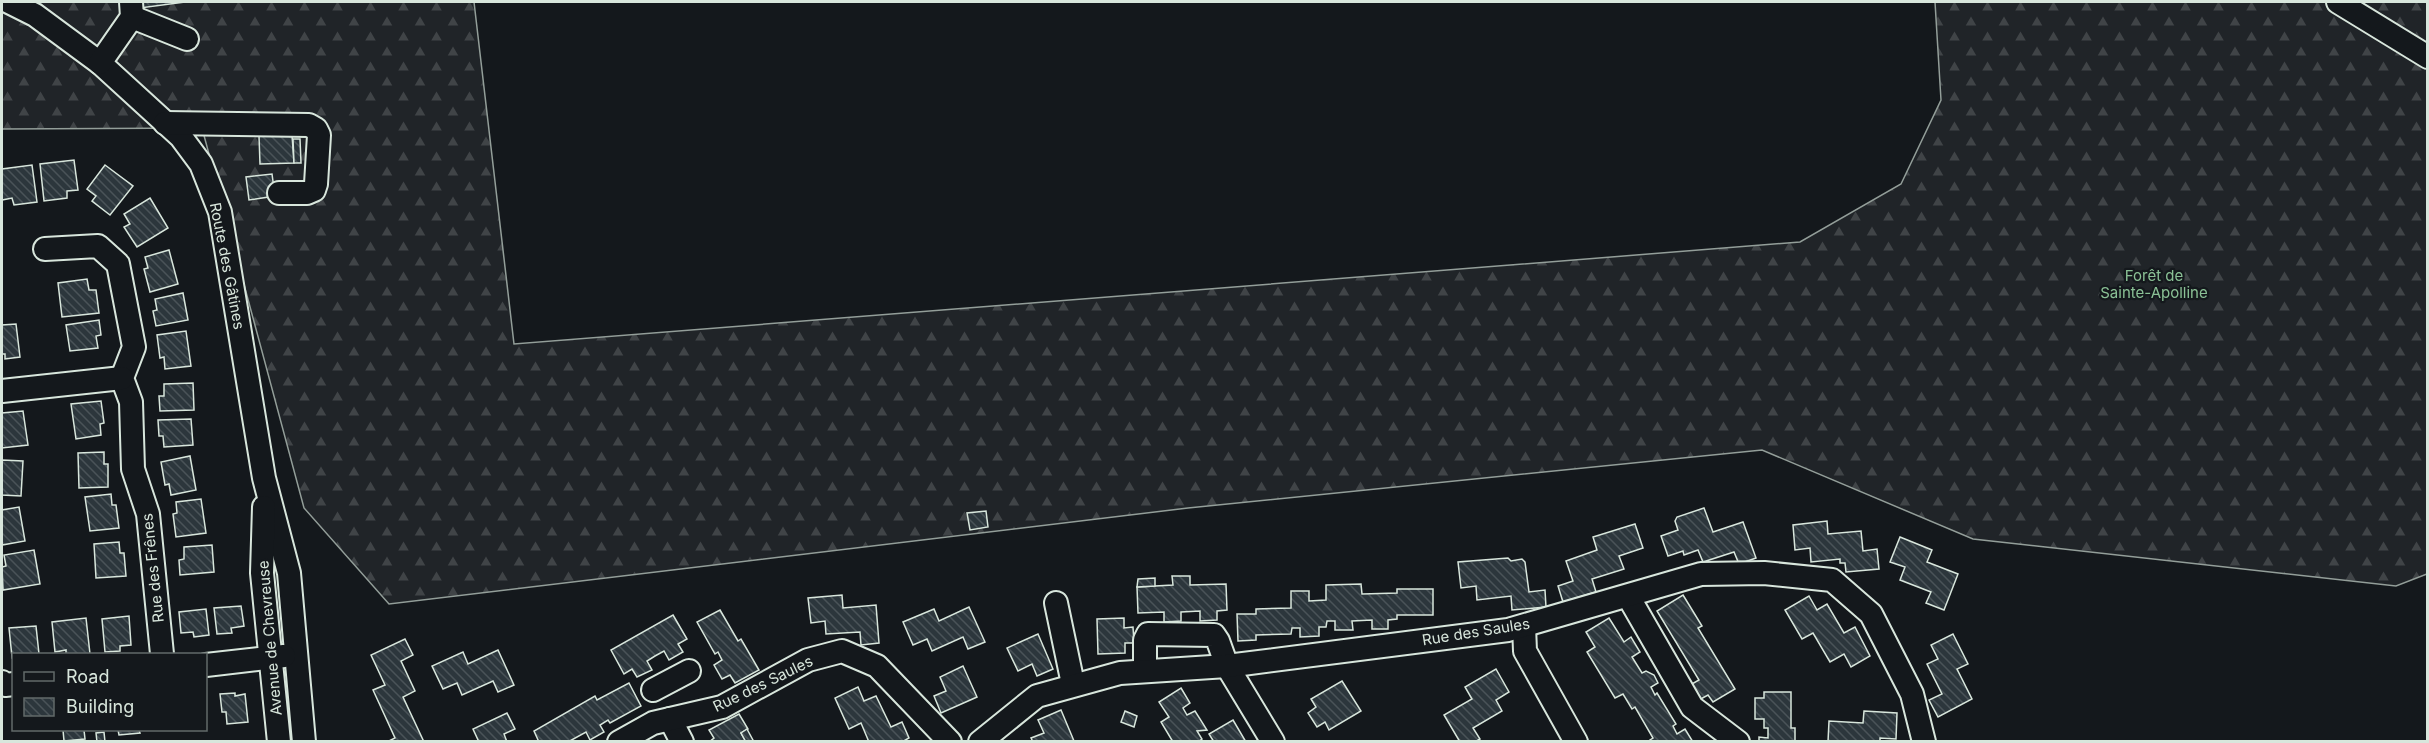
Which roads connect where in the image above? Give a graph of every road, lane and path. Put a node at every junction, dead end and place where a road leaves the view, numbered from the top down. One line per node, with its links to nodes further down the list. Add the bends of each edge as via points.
1 (9, 2): 6 (street, Route des Gâtines, via 35,15)
2 (2337, 2): 5 (street)
3 (131, 9): 4 (street); 6 (street)
4 (187, 39)
5 (2427, 57)
6 (100, 63): 7 (street, Route des Gâtines)
7 (165, 123): 8 (street, via 309,125 316,129 319,135 314,190); 12 (street, Route des Gâtines, via 201,164 220,212)
8 (279, 193)
9 (45, 249): 10 (street, via 98,246 118,264 134,347)
10 (122, 378): 11 (street); 16 (street, Rue des Frênes, via 131,402 133,469 148,514)
11 (2, 391)
12 (264, 478): 17 (street, Avenue de Chevreuse, via 289,573); 18 (street, Avenue de Chevreuse, via 262,573)
13 (1628, 596): 15 (street, Rue des Saules); 34 (street, via 1692,707); 35 (street, Rue des Saules, via 1701,574 1764,573 1832,580 1871,615 1911,694)
14 (1056, 603): 23 (street)
15 (1524, 626): 20 (street, Rue des Saules); 33 (street, via 1525,651)
16 (162, 653)
17 (296, 654): 18 (street); 27 (street, Avenue de Chevreuse)
18 (271, 658): 19 (street); 26 (street, Avenue de Chevreuse)
19 (207, 665)
20 (1227, 666): 22 (street, Rue des Saules); 22 (street, via 1214,635 1148,634); 32 (street)
21 (688, 671): 24 (street)
22 (1145, 671): 23 (street, Rue des Saules)
23 (1073, 684): 31 (street, Rue des Saules, via 1037,696)
24 (653, 690)
25 (670, 719): 28 (street, Rue des Saules, via 653,723); 29 (street); 30 (street, Rue des Saules, via 722,707 808,660 842,651 877,666)
26 (279, 741)
27 (304, 741)
28 (619, 741)
29 (682, 741)
30 (950, 741)
31 (980, 741)
32 (1273, 741)
33 (1576, 741)
34 (1738, 741)
35 (1924, 741)

